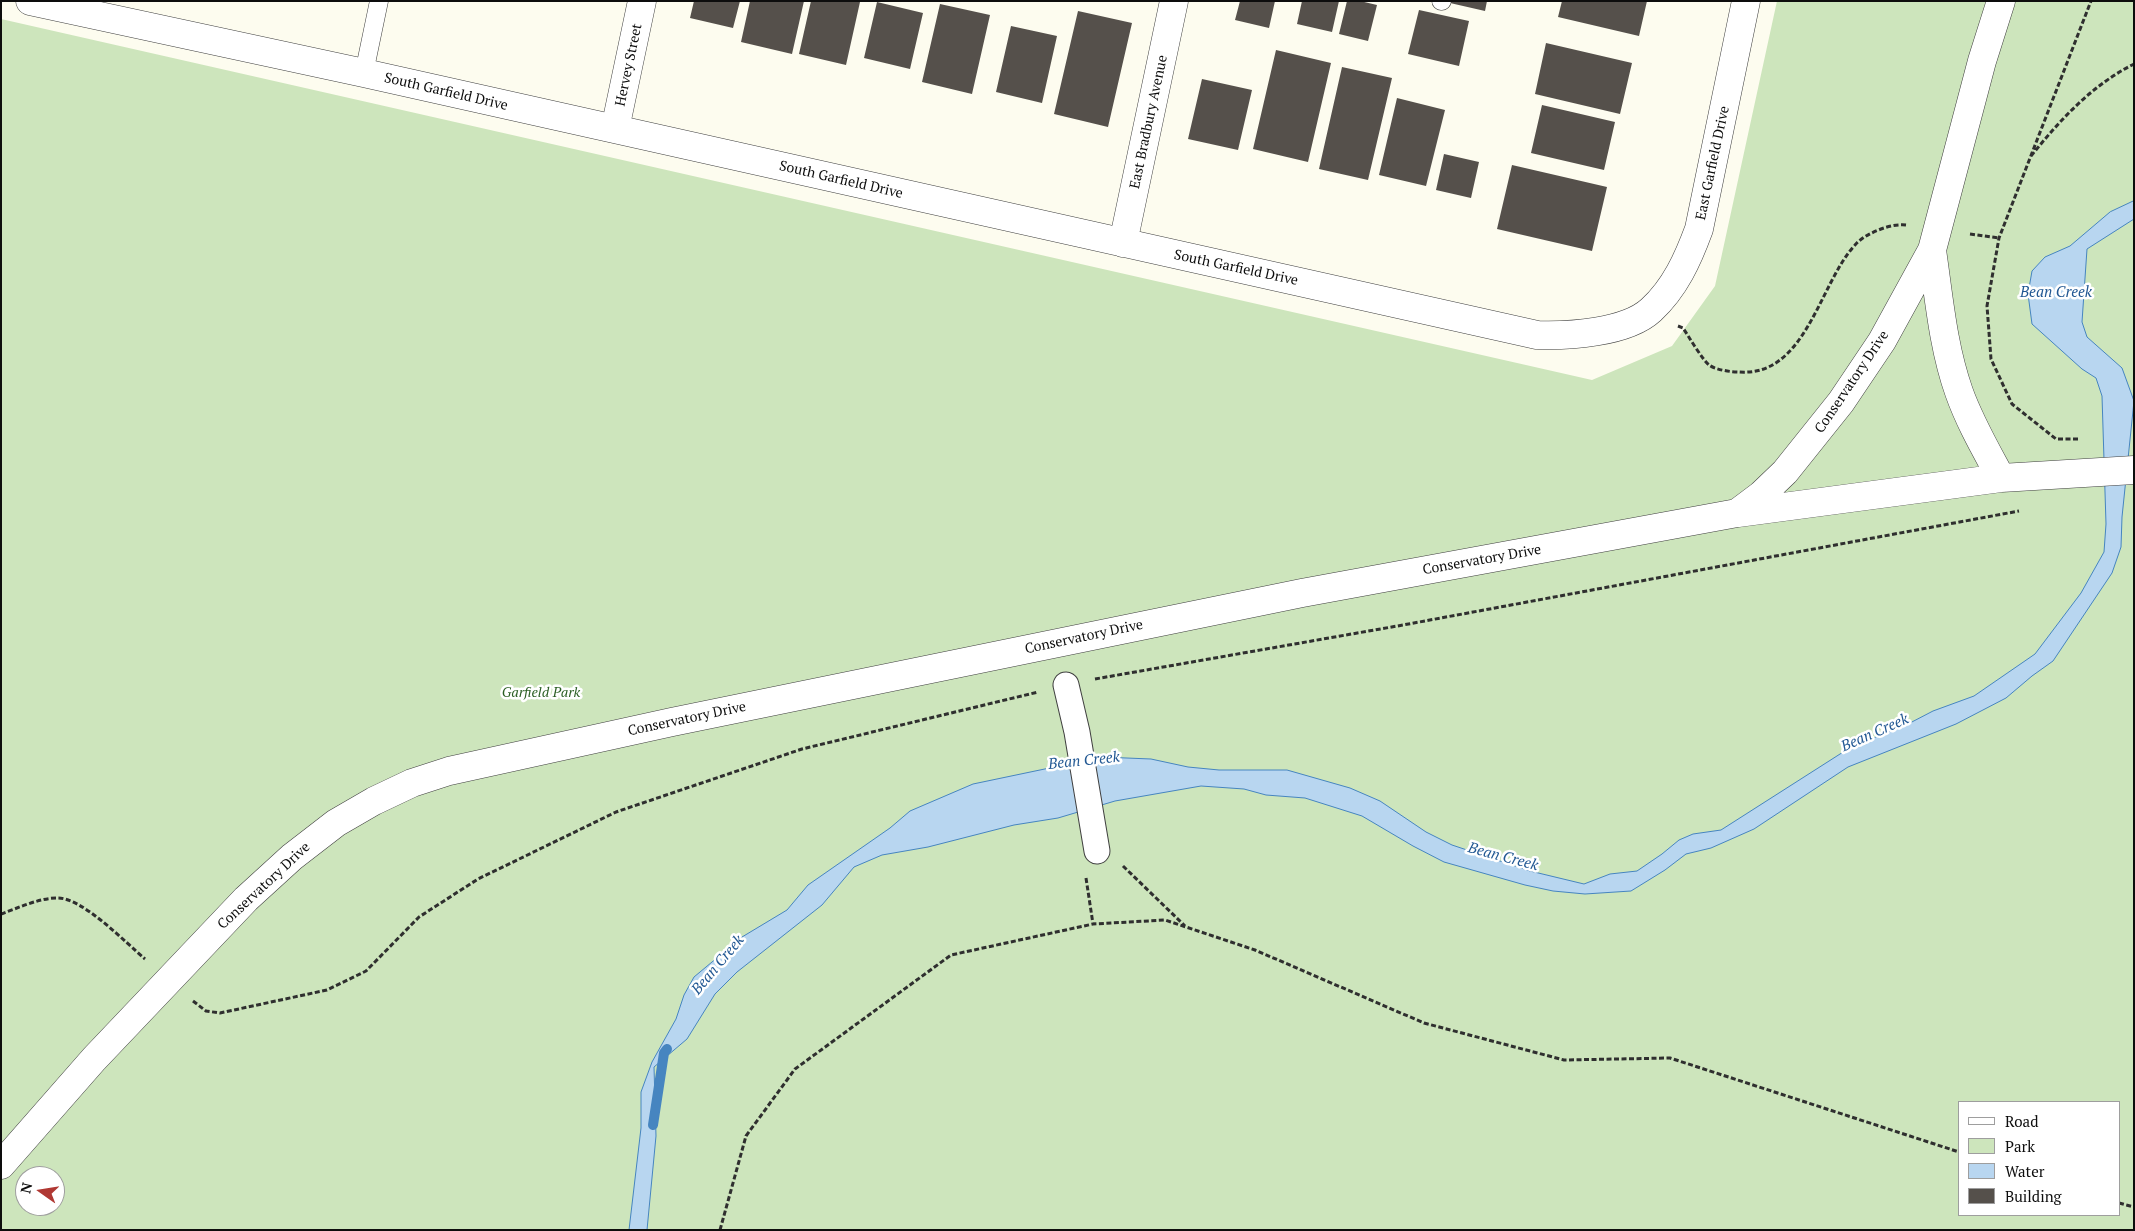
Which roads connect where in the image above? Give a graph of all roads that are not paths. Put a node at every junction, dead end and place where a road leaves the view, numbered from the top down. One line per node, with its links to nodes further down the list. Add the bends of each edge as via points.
1 (30, 1): 7 (street, South Garfield Drive)
2 (379, 1): 8 (lane)
3 (642, 1): 9 (street, Hervey Street)
4 (1174, 1): 11 (street, East Bradbury Avenue)
5 (1746, 1): 12 (street, East Garfield Drive, via 1699,229 1675,283)
6 (2001, 1): 10 (street, Conservatory Drive)
7 (109, 10): 8 (street, South Garfield Drive)
8 (364, 73): 9 (street, South Garfield Drive)
9 (615, 130): 11 (street, South Garfield Drive)
10 (1934, 240): 14 (street, via 1948,351 1959,392); 15 (street, Conservatory Drive, via 1882,341 1841,402 1785,472)
11 (1123, 243): 12 (street, South Garfield Drive, via 1536,335 1593,333 1623,325)
12 (1650, 312)
13 (2134, 470): 14 (street)
14 (2001, 478): 15 (street)
15 (1737, 513): 18 (street, Conservatory Drive, via 1302,593 672,722 449,771 412,783 336,823 252,893 94,1059)
16 (1066, 685): 17 (street, via 1078,732)
17 (1097, 851)
18 (1, 1165)

